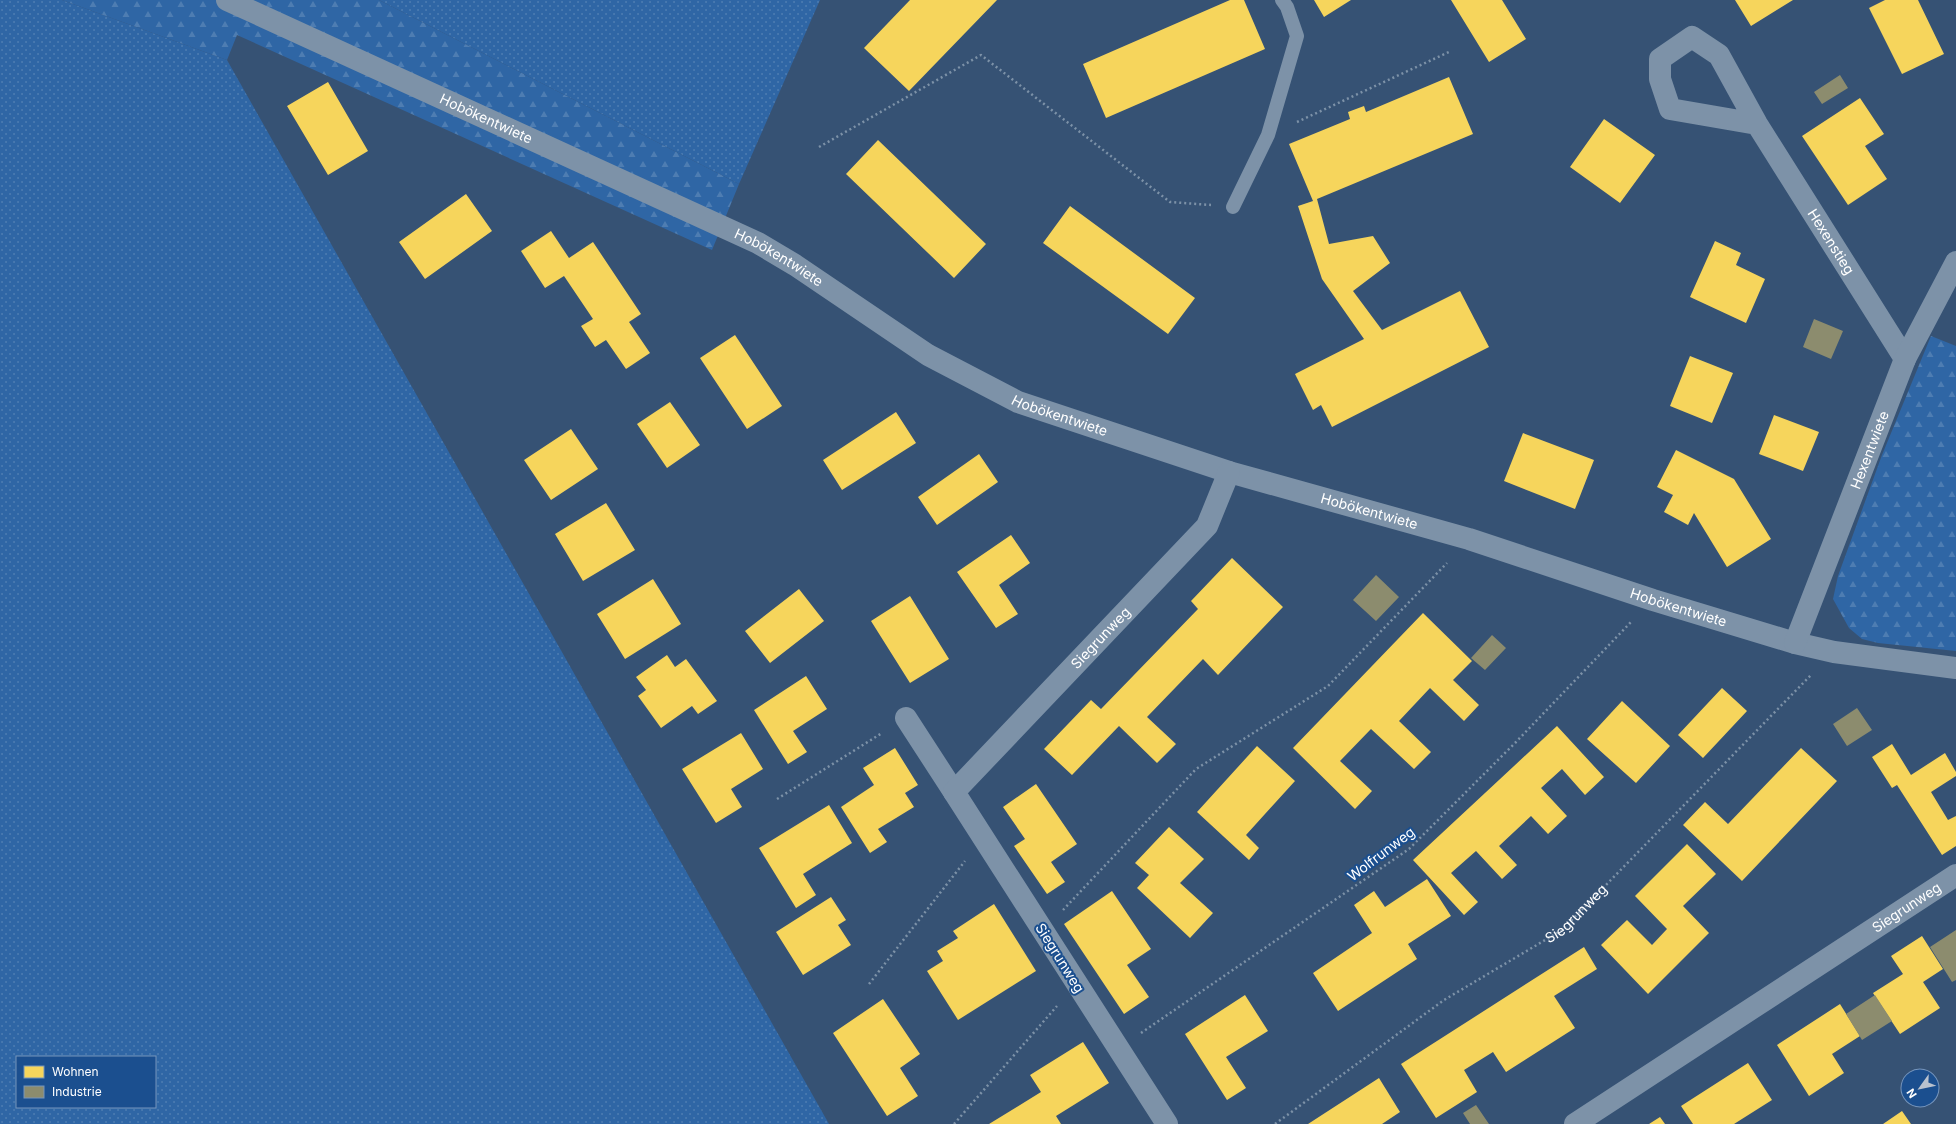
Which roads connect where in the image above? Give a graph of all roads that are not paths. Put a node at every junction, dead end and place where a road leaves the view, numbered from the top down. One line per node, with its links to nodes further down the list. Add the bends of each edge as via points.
1 (227, 0): 7 (street, Hobökentwiete, via 758,243 928,355 1018,402)
2 (1282, 0): 4 (lane, via 1297,36 1268,135)
3 (1757, 124): 3 (street, Hexenstieg, via 1719,55 1692,37 1660,59 1660,80 1670,109); 6 (street, Hexenstieg)
4 (1233, 207)
5 (1956, 262): 6 (street, Hexentwiete)
6 (1905, 359): 8 (street, Hexentwiete)
7 (1229, 472): 8 (street, Hobökentwiete, via 1469,539 1653,600); 11 (street, Siegrunweg, via 1207,526)
8 (1795, 643): 9 (street, Hobökentwiete, via 1834,652)
9 (1956, 668)
10 (906, 718): 11 (street, Siegrunweg)
11 (954, 792): 13 (street, Siegrunweg)
12 (1956, 874): 14 (street, Siegrunweg)
13 (1167, 1124)
14 (1575, 1124)

